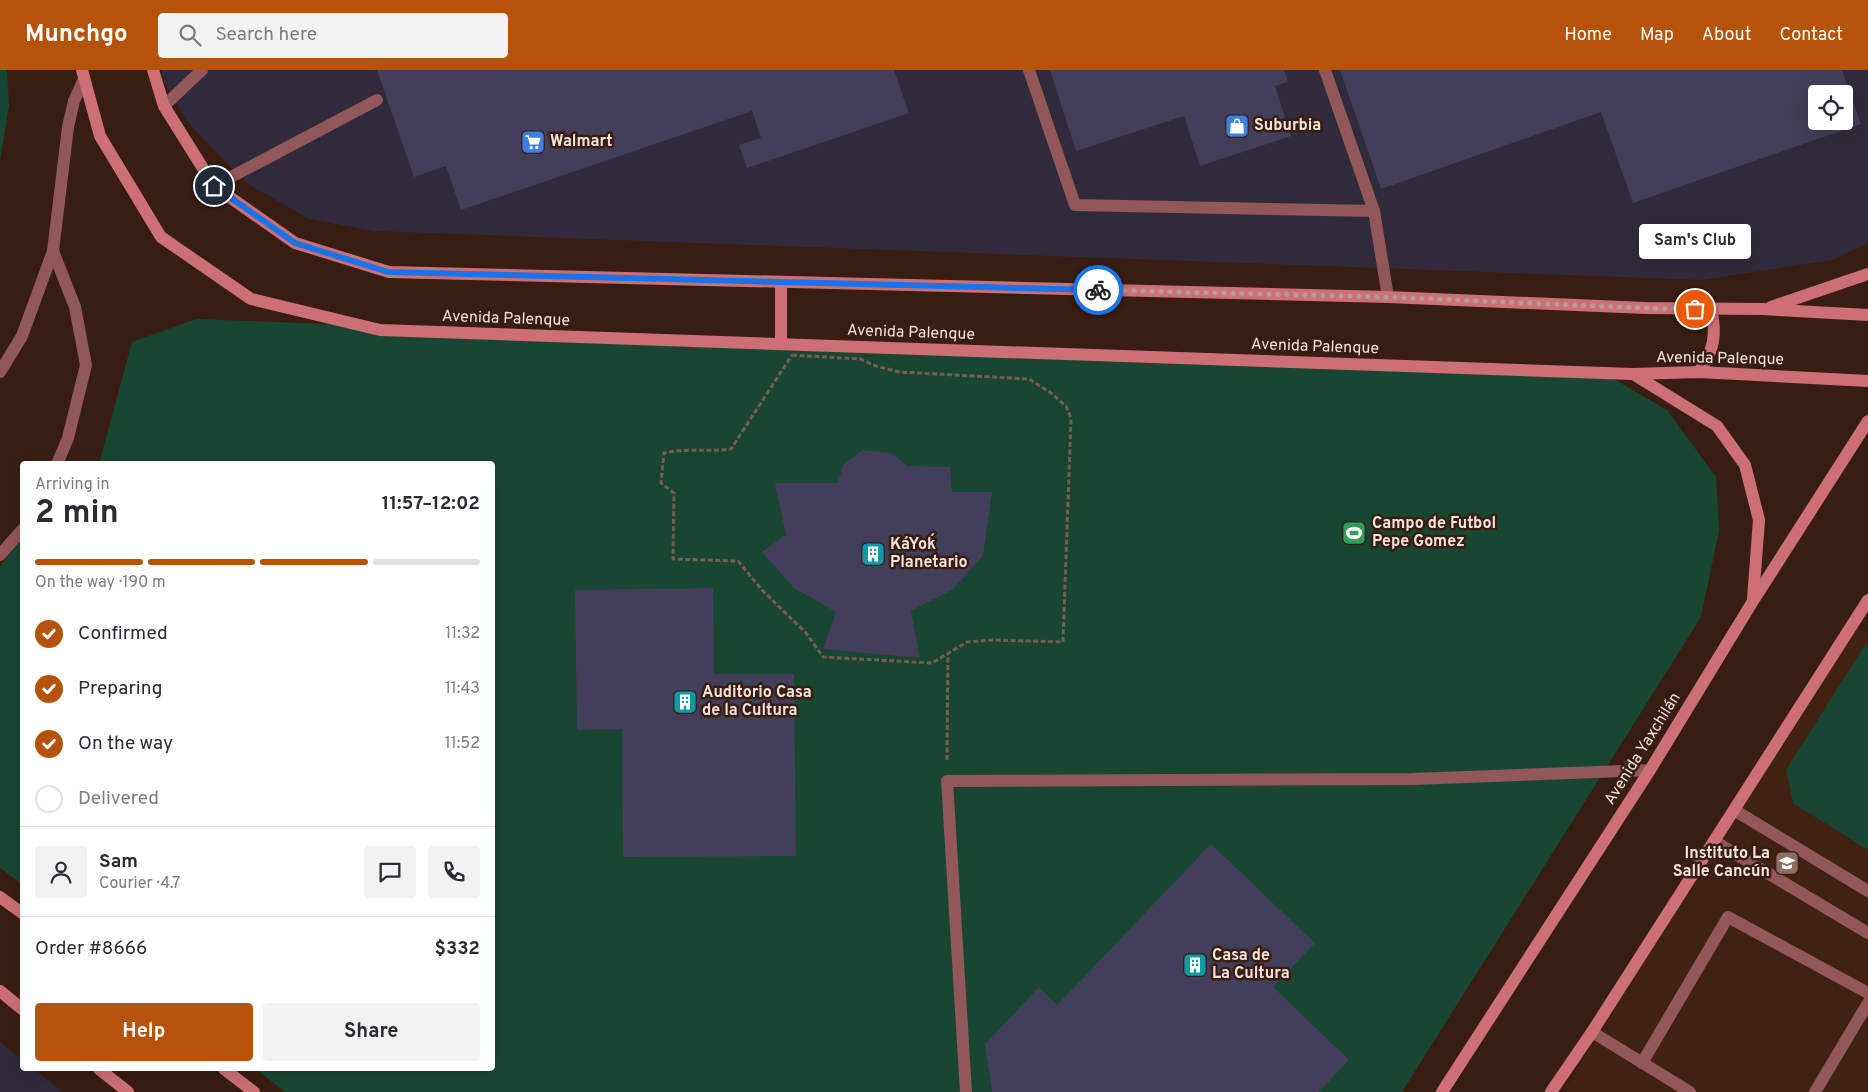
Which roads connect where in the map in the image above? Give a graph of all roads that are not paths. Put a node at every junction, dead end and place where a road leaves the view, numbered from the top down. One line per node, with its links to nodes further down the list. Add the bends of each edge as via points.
1 (153, 70): 7 (street)
2 (202, 70): 7 (street)
3 (1029, 70): 9 (street, via 1075,204)
4 (1325, 70): 9 (street)
5 (83, 75): 10 (street, via 68,127); 17 (street, Avenida Palenque, via 100,136 160,237 252,299 380,330)
6 (377, 100): 8 (street)
7 (164, 106): 8 (street)
8 (214, 186): 12 (street, via 295,243 388,272)
9 (1374, 211): 13 (street)
10 (53, 251): 18 (street, via 22,336); 23 (street, via 75,307 86,365 68,438)
11 (1868, 274): 15 (street)
12 (781, 282): 13 (street); 17 (street)
13 (1388, 297): 14 (street)
14 (1711, 309): 15 (street); 19 (street, via 1715,326 1713,343)
15 (1762, 309): 16 (street)
16 (1868, 315)
17 (781, 344): 20 (street, Avenida Palenque)
18 (0, 372)
19 (1699, 372): 20 (street, Avenida Palenque); 21 (street, Avenida Palenque)
20 (1633, 374): 27 (street, via 1717,426 1746,465 1759,520)
21 (1868, 380)
22 (1868, 421): 27 (street, Avenida Yaxchilán)
23 (58, 461)
24 (20, 532): 25 (street)
25 (0, 556)
26 (1868, 600): 28 (street)
27 (1753, 601): 29 (street, Avenida Yaxchilán)
28 (1864, 614): 30 (street)
29 (1650, 770): 46 (street, via 1413,779 947,781); 47 (street, Avenida Yaxchilán)
30 (1734, 810): 31 (street); 32 (street)
31 (1714, 841): 35 (street); 40 (street)
32 (1868, 891)
33 (0, 897): 34 (street)
34 (20, 912)
35 (1868, 933)
36 (0, 991): 39 (street)
37 (1868, 993): 41 (street, via 1728,917)
38 (1868, 1003): 50 (street)
39 (20, 1007)
40 (1592, 1032): 41 (street); 48 (street)
41 (1642, 1062): 49 (street)
42 (101, 1071): 44 (street)
43 (227, 1071): 45 (street)
44 (128, 1092)
45 (254, 1092)
46 (966, 1092)
47 (1442, 1092)
48 (1551, 1092)
49 (1690, 1092)
50 (1815, 1092)

